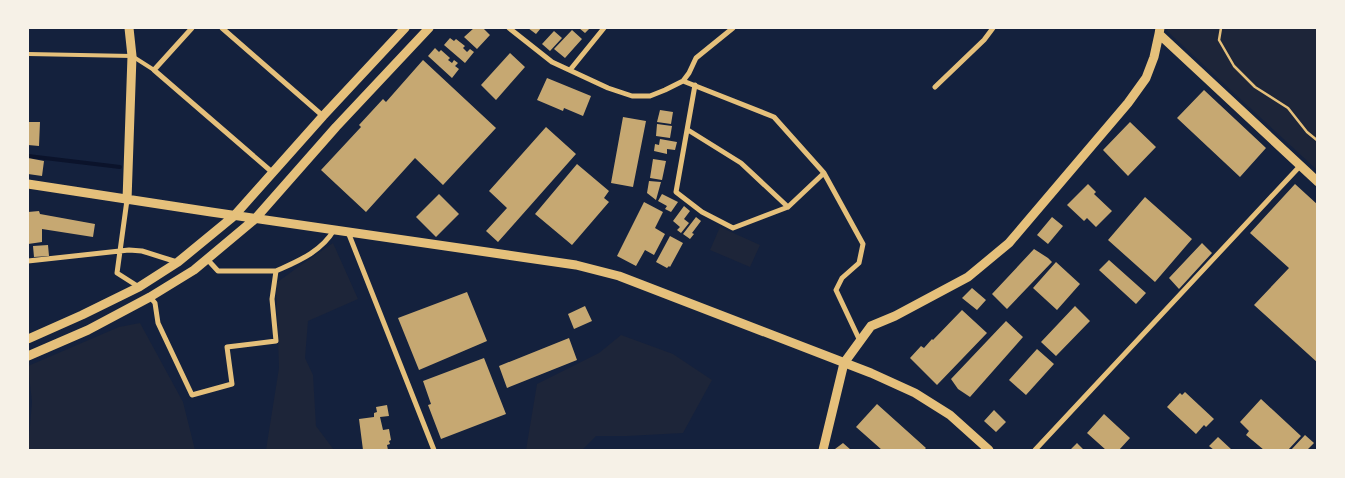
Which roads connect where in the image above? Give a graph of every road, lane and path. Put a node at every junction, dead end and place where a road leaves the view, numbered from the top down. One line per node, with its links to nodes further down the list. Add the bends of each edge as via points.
1 (129, 28): 15 (street)
2 (192, 28): 16 (street)
3 (222, 28): 21 (street)
4 (405, 28): 21 (street)
5 (429, 28): 32 (street)
6 (511, 28): 17 (street, via 552,62)
7 (604, 28): 17 (street)
8 (721, 28): 13 (street)
9 (732, 28): 13 (street)
10 (992, 28): 20 (street, via 984,40)
11 (1221, 28): 23 (path, via 1219,40 1234,66 1255,86 1288,108)
12 (1159, 31): 24 (street); 43 (street, via 1154,57 1137,91 1009,243 968,277 871,326)
13 (726, 32): 18 (street, via 696,58)
14 (28, 54): 15 (lane)
15 (132, 56): 16 (lane); 29 (street)
16 (154, 70): 25 (street)
17 (570, 70): 18 (street, via 632,96 650,96)
18 (683, 81): 19 (street)
19 (695, 85): 22 (street); 26 (street, via 774,117)
20 (935, 87)
21 (323, 116): 25 (street)
22 (688, 130): 30 (street, via 741,163); 30 (street, via 676,192 702,212 733,228)
23 (1318, 141)
24 (1300, 166): 27 (street); 49 (street)
25 (272, 172): 31 (street)
26 (824, 173): 30 (street); 43 (street, via 863,244 859,263 842,278 836,290)
27 (1318, 182)
28 (28, 184): 29 (street)
29 (127, 200): 31 (street); 35 (street)
30 (788, 207)
31 (234, 216): 32 (street); 38 (street)
32 (255, 218): 33 (street); 36 (street)
33 (334, 230): 34 (street); 39 (street, via 327,241 314,251)
34 (348, 232): 45 (street, via 576,266 619,276); 46 (street)
35 (121, 250): 37 (street); 38 (street, via 142,251); 40 (street, via 117,273)
36 (207, 259): 39 (street, via 218,271); 41 (street)
37 (28, 261)
38 (178, 262): 40 (street)
39 (276, 272): 41 (street, via 272,299 276,341 227,347 232,384 192,396 160,329 155,303)
40 (139, 287): 42 (street)
41 (150, 297): 44 (street, via 88,330)
42 (28, 339)
43 (860, 341): 45 (street)
44 (28, 356)
45 (844, 363): 47 (street); 48 (street, via 922,398 950,415)
46 (434, 450)
47 (823, 450)
48 (989, 450)
49 (1035, 450)

